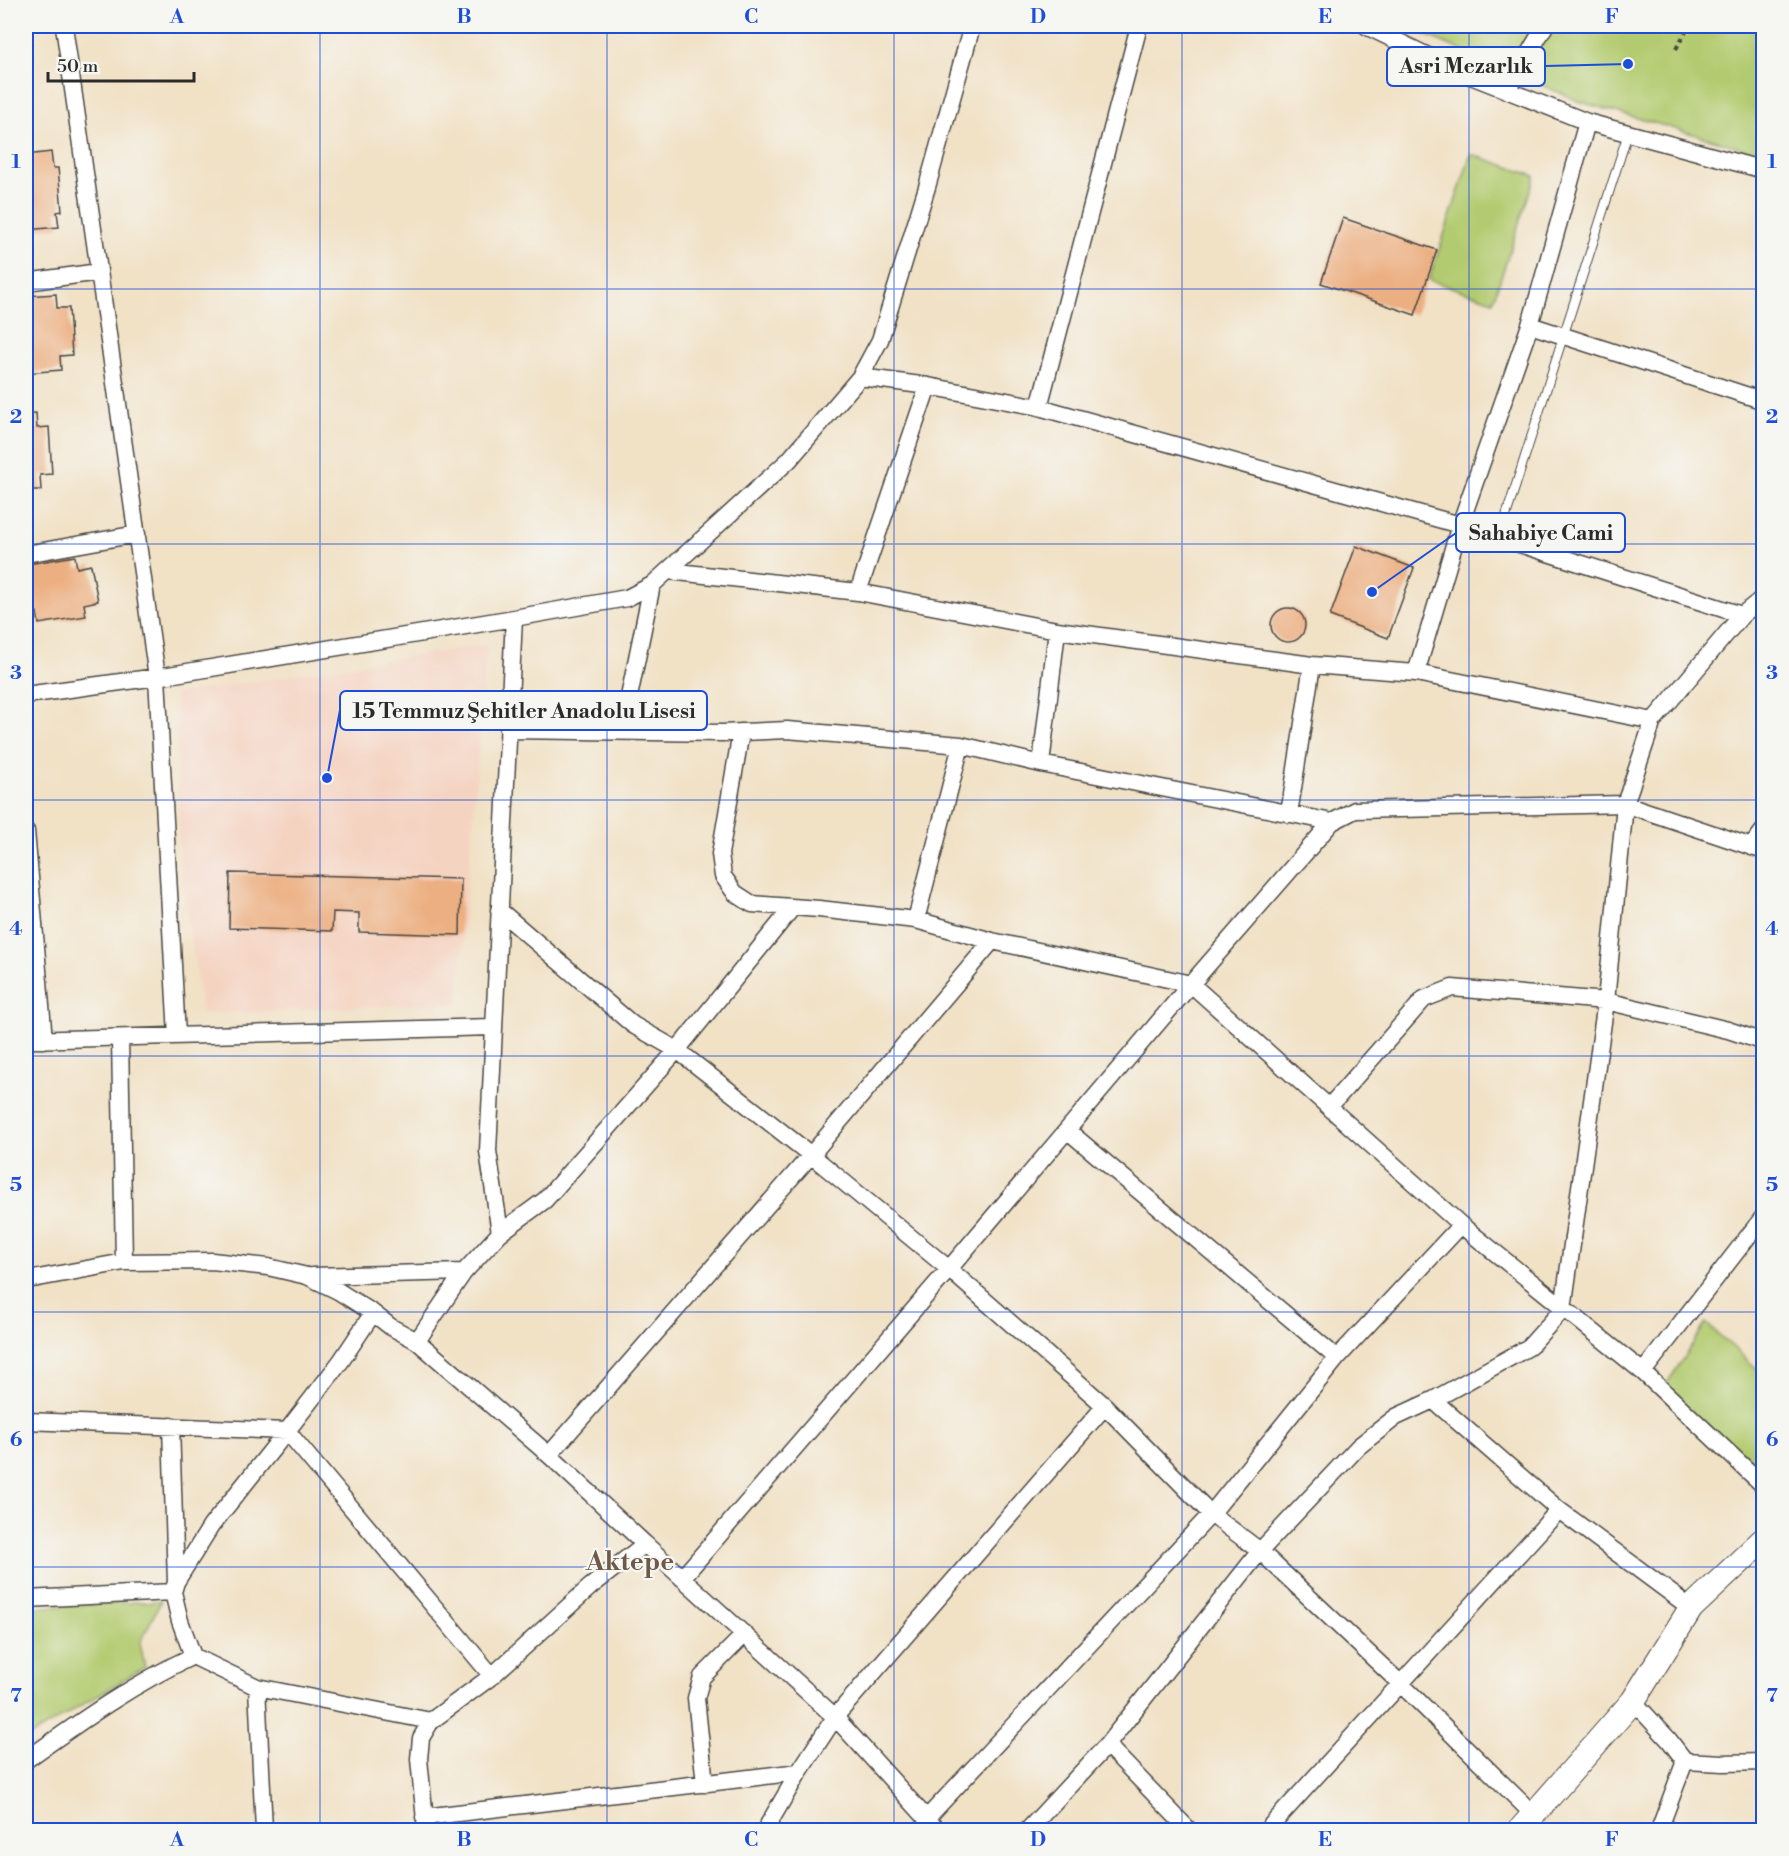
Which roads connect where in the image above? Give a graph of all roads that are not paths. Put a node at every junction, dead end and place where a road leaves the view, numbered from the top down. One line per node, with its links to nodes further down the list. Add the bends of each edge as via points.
1 (64, 26): 10 (street)
2 (972, 26): 14 (street, via 880,340)
3 (1139, 26): 17 (street)
4 (1366, 26): 6 (street)
5 (1545, 26): 6 (street)
6 (1507, 90): 7 (street)
7 (1587, 122): 8 (street); 12 (street)
8 (1628, 133): 9 (street); 13 (lane)
9 (1764, 170)
10 (99, 272): 11 (street); 19 (street)
11 (26, 282)
12 (1530, 325): 13 (street); 18 (street)
13 (1563, 336): 16 (street); 20 (lane)
14 (860, 377): 15 (street); 22 (street, via 789,460)
15 (928, 386): 17 (street); 24 (street)
16 (1764, 401)
17 (1039, 407): 18 (street)
18 (1460, 525): 20 (street); 30 (street)
19 (136, 534): 21 (street); 31 (street)
20 (1499, 538): 26 (street)
21 (26, 554)
22 (669, 571): 23 (street); 24 (street)
23 (652, 585): 27 (street, via 627,598); 35 (street)
24 (858, 592): 28 (street)
25 (1764, 597): 26 (street)
26 (1742, 615): 33 (street)
27 (514, 618): 31 (street); 34 (street)
28 (1057, 630): 29 (street); 38 (street)
29 (1312, 665): 30 (street); 40 (street)
30 (1416, 673): 33 (street)
31 (157, 677): 32 (street); 52 (street)
32 (26, 695)
33 (1653, 721): 39 (street)
34 (508, 730): 35 (street); 46 (street)
35 (622, 731): 36 (street)
36 (741, 732): 37 (street, via 787,730); 45 (street, via 720,854 723,876 735,893 752,904)
37 (961, 745): 38 (street); 47 (street)
38 (1041, 764): 40 (street)
39 (1625, 804): 41 (street, via 1355,810); 44 (street); 50 (street)
40 (1289, 814): 41 (street)
41 (1332, 822): 49 (street)
42 (1764, 830): 44 (street)
43 (26, 831): 55 (street)
44 (1757, 849)
45 (793, 907): 47 (street); 57 (street)
46 (499, 910): 51 (street); 57 (street, via 633,1025)
47 (916, 920): 48 (street)
48 (992, 941): 49 (street); 60 (street)
49 (1191, 984): 58 (street); 59 (street)
50 (1606, 1001): 56 (street); 58 (street, via 1452,988 1424,999); 69 (street)
51 (493, 1026): 52 (street); 63 (street, via 488,1151)
52 (177, 1036): 53 (street)
53 (120, 1038): 55 (street); 64 (street)
54 (26, 1040): 55 (street)
55 (44, 1040)
56 (1764, 1042)
57 (677, 1050): 60 (street); 63 (street, via 545,1200)
58 (1329, 1107): 62 (street)
59 (1067, 1130): 65 (street); 72 (street)
60 (811, 1155): 65 (street); 79 (street)
61 (1764, 1216): 73 (street)
62 (1461, 1225): 69 (street); 72 (street)
63 (500, 1233): 66 (street)
64 (124, 1262): 67 (street, via 212,1261); 68 (street)
65 (949, 1269): 75 (street); 86 (street)
66 (464, 1272): 67 (street); 71 (street)
67 (307, 1276): 70 (street)
68 (26, 1278)
69 (1563, 1309): 73 (street); 74 (street, via 1528,1347)
70 (373, 1313): 71 (street); 78 (street)
71 (417, 1341): 79 (street)
72 (1337, 1358): 82 (street)
73 (1642, 1372): 80 (street)
74 (1433, 1400): 81 (street); 85 (street, via 1396,1417 1359,1446)
75 (1105, 1406): 82 (street); 96 (street)
76 (26, 1420): 77 (street)
77 (171, 1426): 78 (street); 87 (street)
78 (287, 1431): 87 (street, via 212,1526); 92 (street)
79 (549, 1455): 84 (street)
80 (1764, 1486)
81 (1559, 1510): 89 (street); 93 (street)
82 (1211, 1514): 85 (street); 106 (street)
83 (1764, 1539): 89 (main road)
84 (645, 1544): 86 (street); 92 (street, via 590,1587)
85 (1260, 1551): 93 (street); 98 (street)
86 (682, 1578): 90 (street)
87 (174, 1587): 88 (street); 91 (street, via 180,1621)
88 (26, 1599)
89 (1691, 1608): 95 (main road)
90 (745, 1634): 96 (street); 103 (street, via 702,1677 696,1698)
91 (193, 1656): 94 (street); 99 (street, via 106,1704)
92 (492, 1676): 97 (street)
93 (1402, 1685): 104 (street); 111 (street)
94 (257, 1687): 97 (street); 107 (street)
95 (1633, 1701): 100 (street); 104 (main road)
96 (835, 1717): 102 (street); 106 (street)
97 (431, 1721): 105 (street, via 421,1738 419,1759)
98 (1107, 1745): 109 (street); 110 (street)
99 (26, 1760)
100 (1685, 1761): 101 (street); 112 (street)
101 (1764, 1762)
102 (799, 1772): 103 (street); 108 (street)
103 (705, 1784): 105 (street)
104 (1527, 1822)
105 (425, 1824)
106 (932, 1824)
107 (264, 1830)
108 (765, 1830)
109 (1028, 1830)
110 (1189, 1830)
111 (1267, 1830)
112 (1659, 1830)

